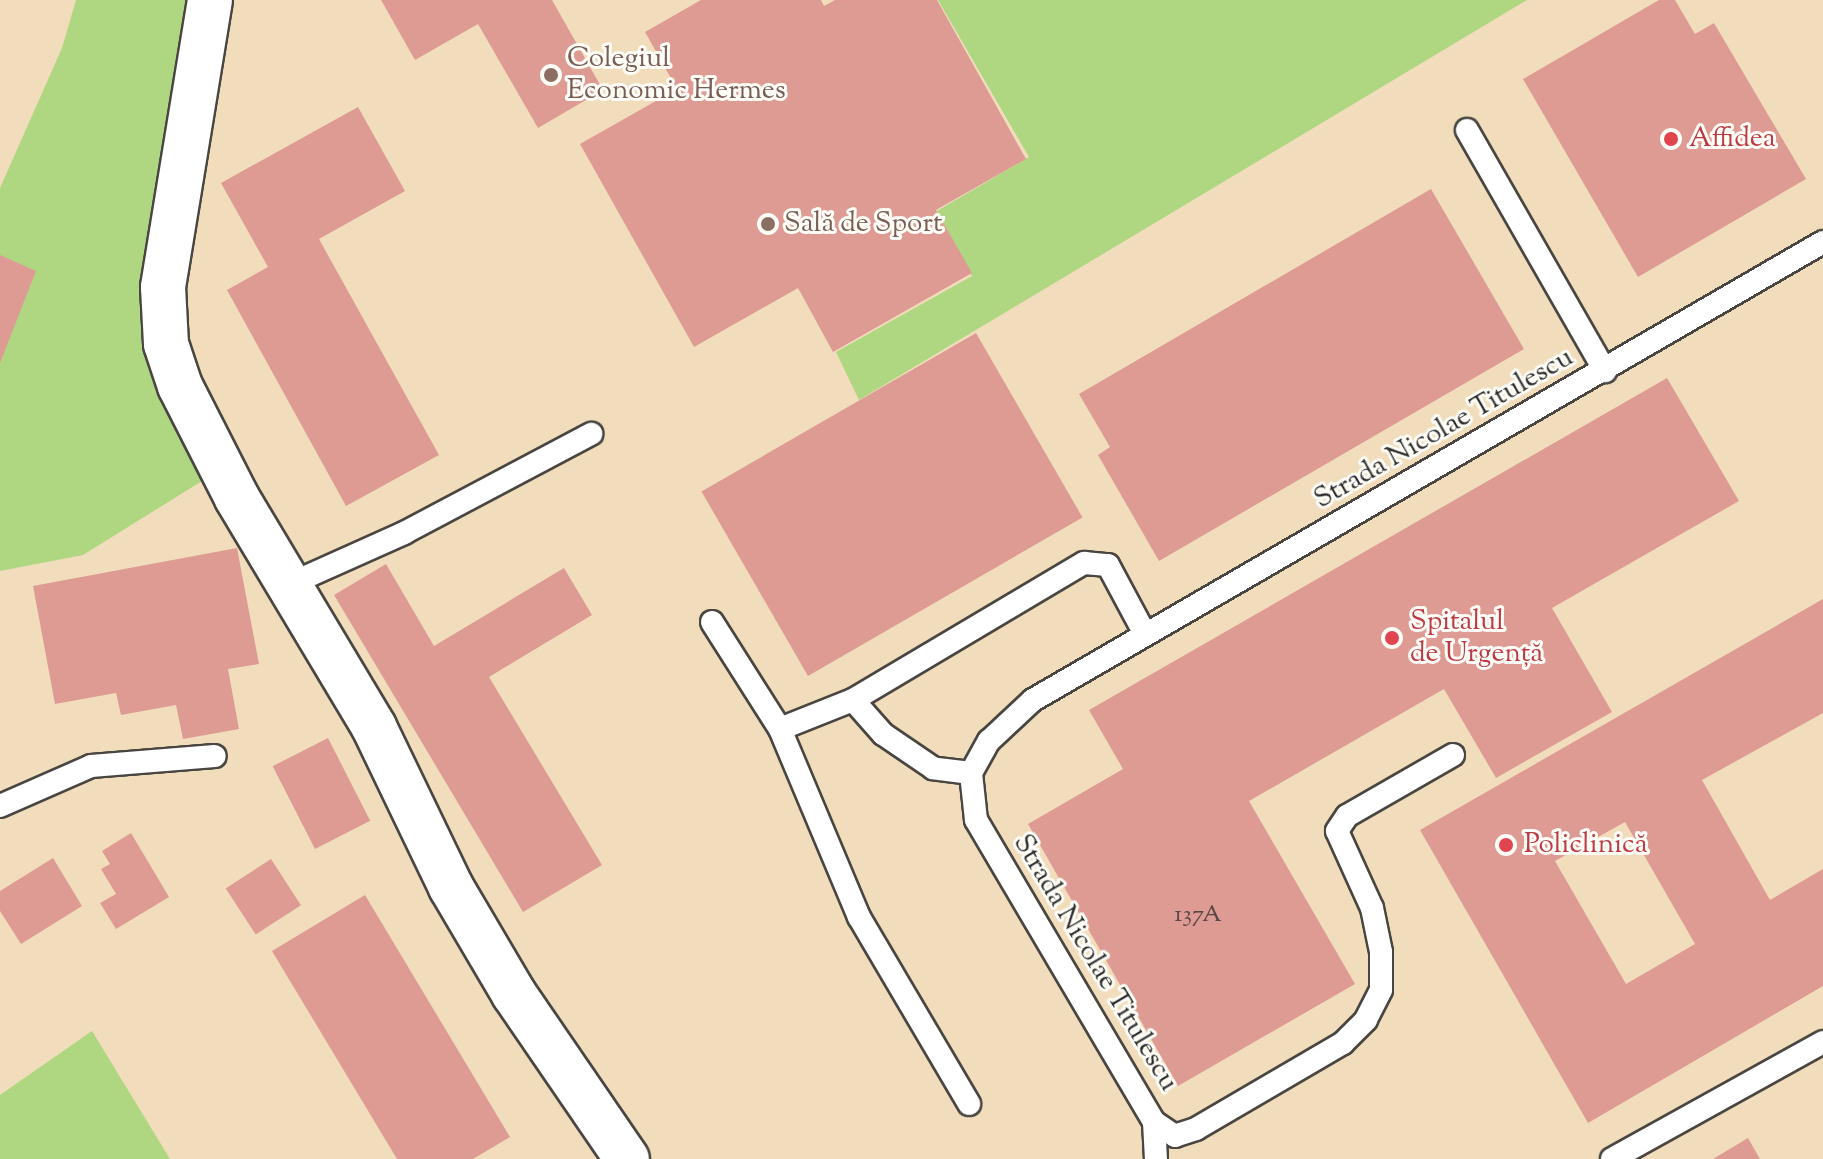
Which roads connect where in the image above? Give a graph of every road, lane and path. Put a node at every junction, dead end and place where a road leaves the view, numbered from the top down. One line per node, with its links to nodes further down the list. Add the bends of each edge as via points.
1 (210, 0): 6 (street, via 174,201 163,287 166,344 198,427)
2 (1467, 130): 4 (lane, Strada Nicolae Titulescu)
3 (1823, 242): 4 (lane, Strada Nicolae Titulescu)
4 (1605, 371): 8 (lane, Strada Nicolae Titulescu)
5 (591, 434): 6 (lane, via 404,533)
6 (288, 585): 18 (street, via 374,727 451,887 514,994)
7 (712, 622): 10 (lane)
8 (1144, 632): 9 (lane, via 1108,565 1084,563); 13 (lane, Strada Nicolae Titulescu, via 1033,700 989,741)
9 (853, 700): 10 (lane); 13 (lane, via 883,734 933,768)
10 (780, 729): 16 (lane, via 859,917)
11 (1453, 755): 17 (lane, Strada Nicolae Titulescu, via 1347,816 1337,831 1372,908 1381,952 1381,990 1366,1020 1343,1043 1196,1129 1175,1136)
12 (215, 756): 14 (lane, via 91,766)
13 (971, 773): 17 (lane, Strada Nicolae Titulescu, via 976,820)
14 (0, 806)
15 (1823, 1042): 20 (lane)
16 (969, 1104)
17 (1154, 1122): 19 (lane)
18 (627, 1159)
19 (1156, 1159)
20 (1612, 1159)

